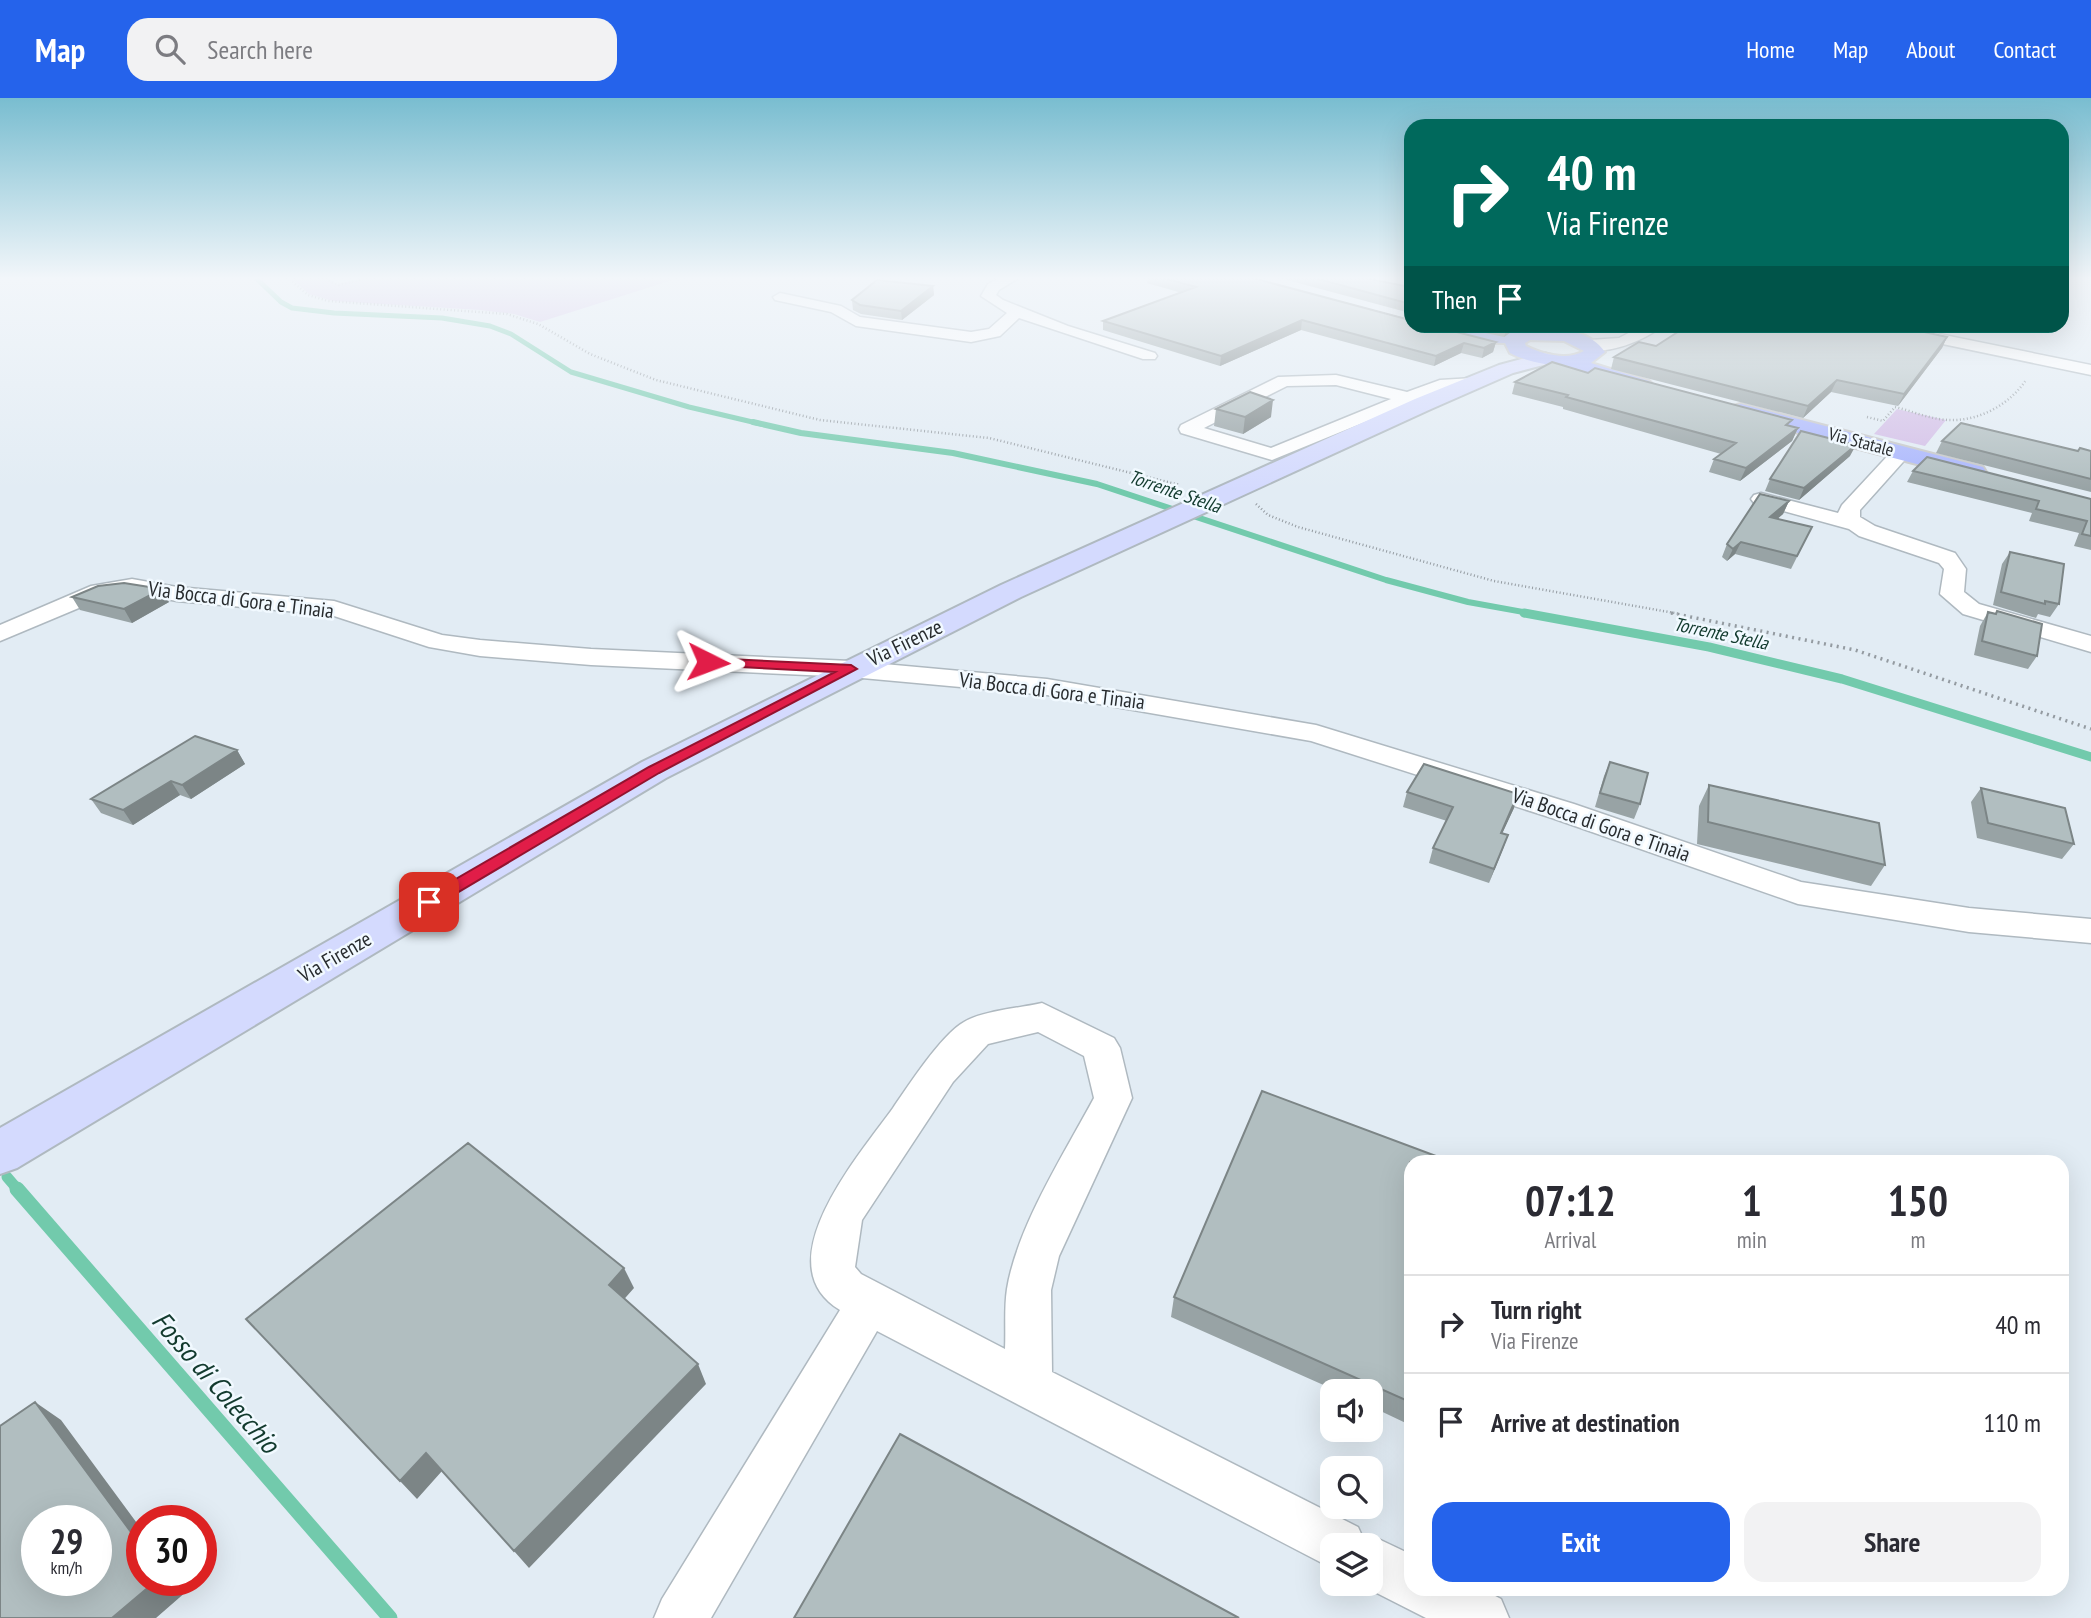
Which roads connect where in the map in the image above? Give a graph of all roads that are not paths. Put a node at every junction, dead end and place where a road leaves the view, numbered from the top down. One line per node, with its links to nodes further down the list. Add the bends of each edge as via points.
1 (1125, 348): 9 (street)
2 (1505, 348): 8 (main road)
3 (1519, 348): 8 (main road)
4 (1572, 348): 11 (main road)
5 (1588, 348): 14 (main road, via 1605,376)
6 (1985, 348): 12 (street)
7 (2043, 348): 10 (street)
8 (1516, 351): 11 (street, Via Firenze); 13 (street, Via Firenze)
9 (1149, 356)
10 (2091, 358)
11 (1544, 359)
12 (2091, 370)
13 (1473, 383): 15 (street, via 1440,385); 23 (street, Via Firenze, via 1147,528)
14 (1658, 389)
15 (1409, 398): 15 (street, via 1272,454 1188,429 1284,381 1336,380)
16 (1725, 406): 17 (main road, Via Statale)
17 (1901, 453): 18 (main road, Via Statale); 20 (street, via 1849,509 1847,516)
18 (1994, 478)
19 (1760, 499): 20 (street)
20 (1853, 524): 22 (street, via 1947,558 1955,569 1952,594 1971,608)
21 (0, 634): 23 (street, Via Bocca di Gora e Tinaia, via 99,591 132,586 334,608 438,642 480,648)
22 (2091, 644)
23 (851, 669): 24 (street, Via Bocca di Gora e Tinaia, via 1047,687 1316,733 1563,811 1798,893 1969,920); 25 (street, Via Firenze, via 654,770)
24 (2091, 931)
25 (0, 1153)
26 (869, 1303): 27 (street); 27 (street, via 845,1289 833,1272 843,1213 940,1071 976,1032 1042,1017 1101,1048 1113,1098 1037,1256 1029,1290); 32 (street)
27 (1028, 1385): 28 (street)
28 (1320, 1535)
29 (1383, 1568): 30 (street)
30 (1404, 1578)
31 (1439, 1596): 33 (street)
32 (681, 1618)
33 (1482, 1618)

